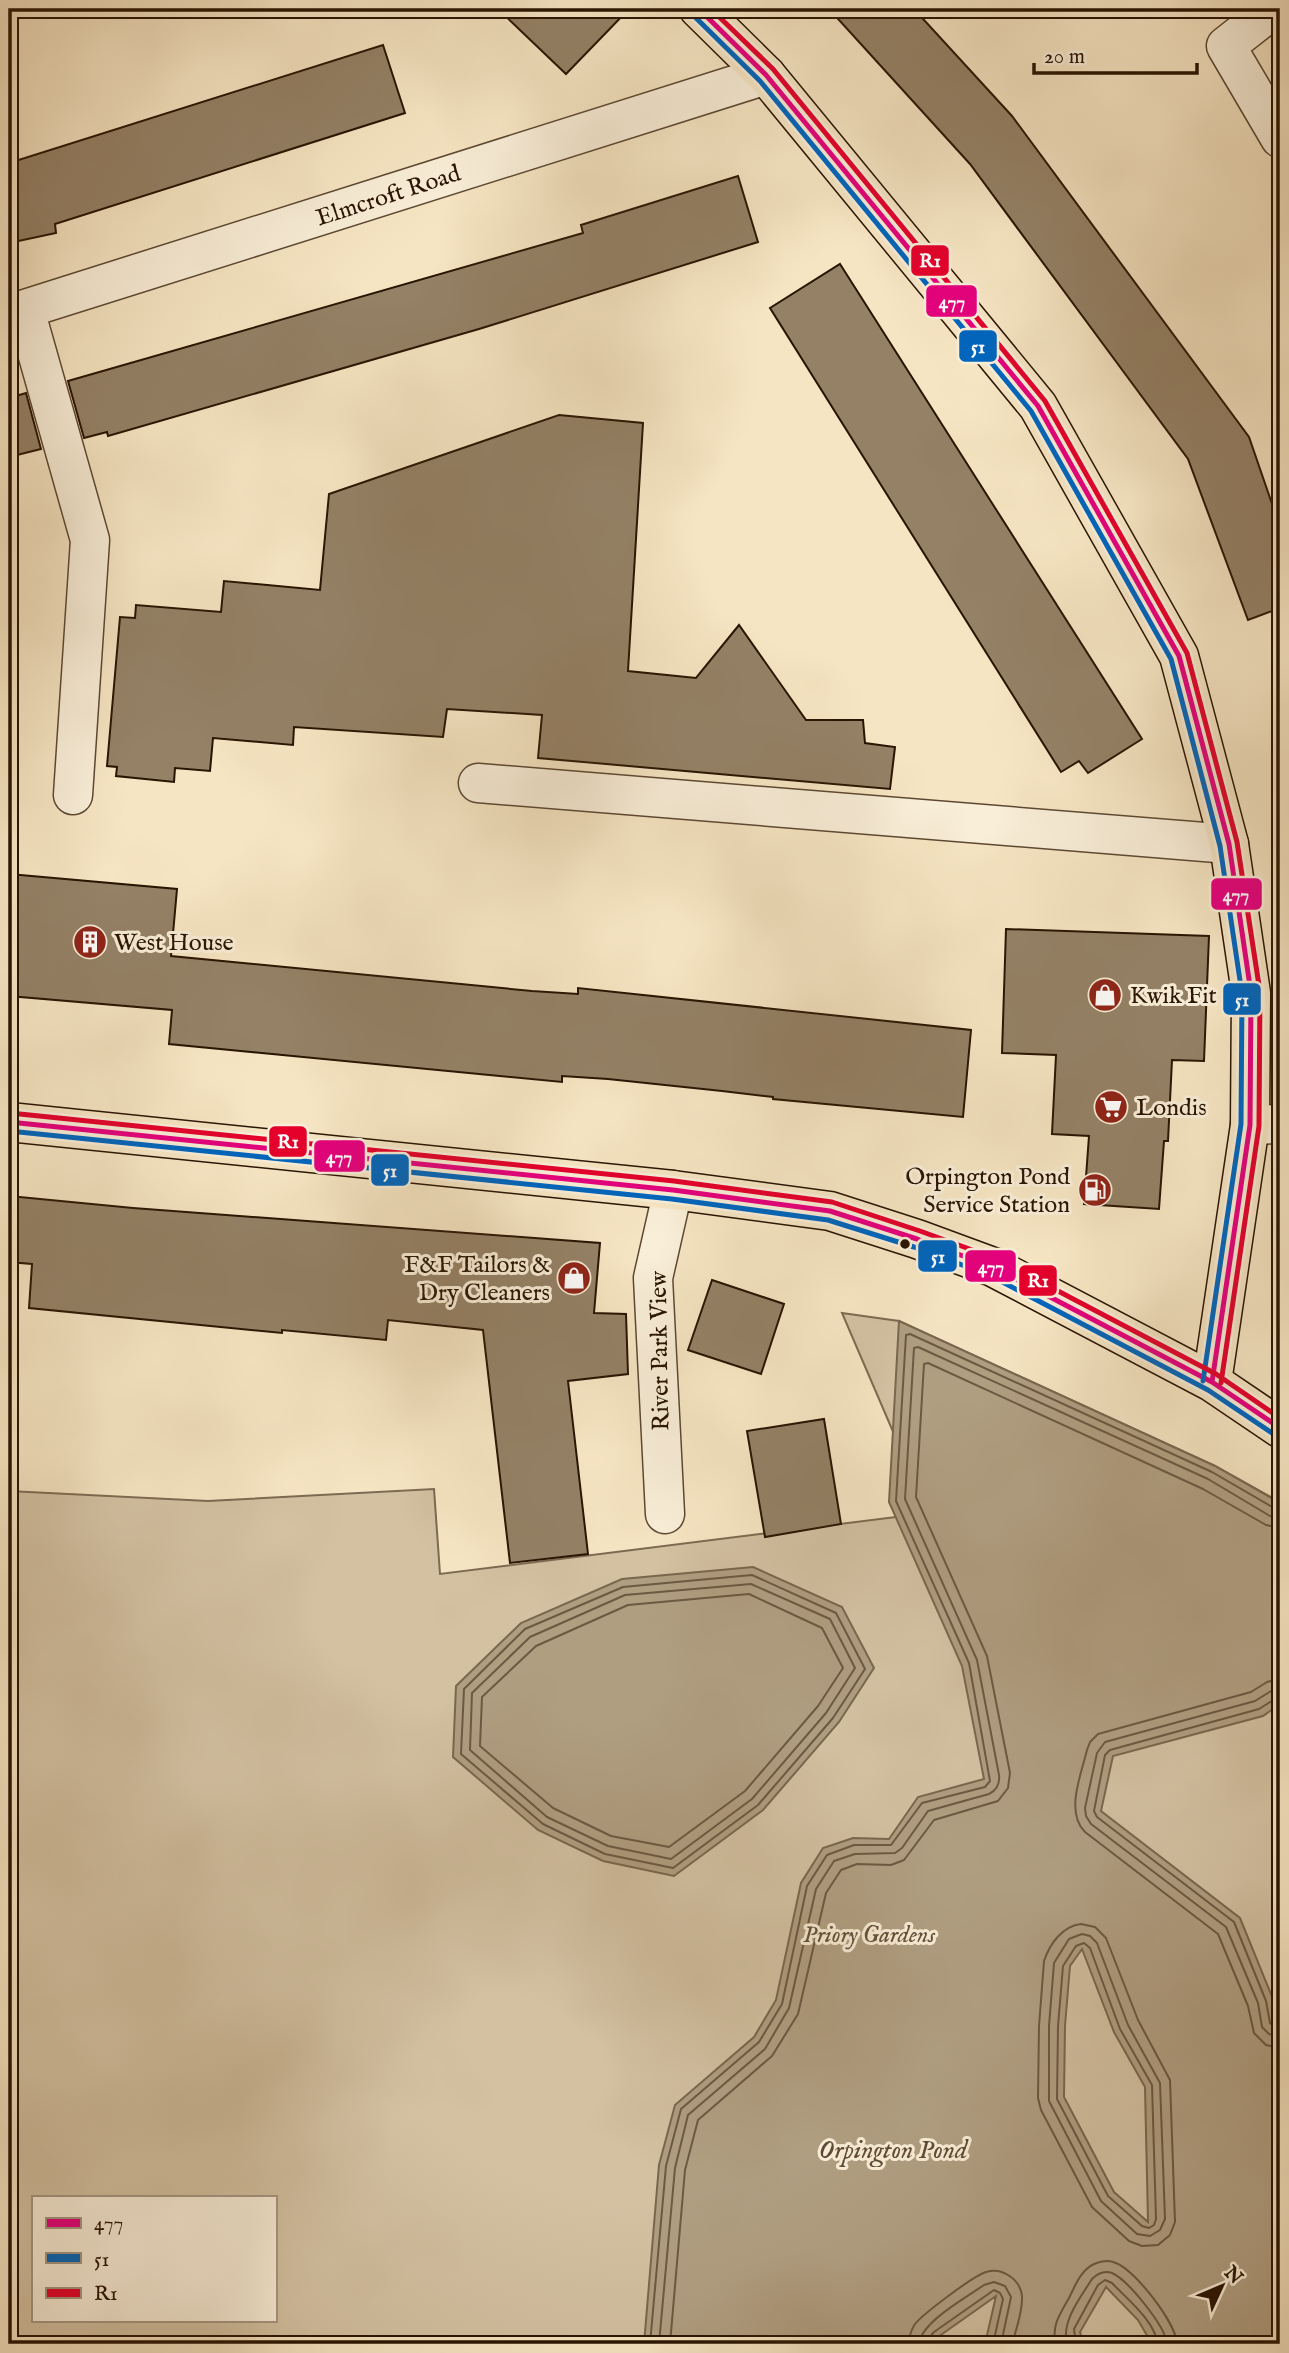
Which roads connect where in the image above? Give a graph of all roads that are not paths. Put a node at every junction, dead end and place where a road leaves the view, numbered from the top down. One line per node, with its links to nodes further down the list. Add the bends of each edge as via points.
1 (699, 9): 3 (main road)
2 (1273, 9): 4 (street, via 1226,46)
3 (766, 75): 5 (street, Elmcroft Road); 8 (main road, via 1038,406 1179,656)
4 (1280, 138)
5 (17, 312): 7 (street, via 90,540)
6 (478, 783): 8 (street)
7 (73, 794)
8 (1229, 844): 10 (main road)
9 (9, 1122): 11 (main road)
10 (1265, 1125): 12 (main road)
11 (673, 1190): 12 (main road, via 830,1211 917,1239 993,1267); 14 (street, River Park View, via 653,1278)
12 (1212, 1382): 13 (main road)
13 (1280, 1428)
14 (665, 1514)

